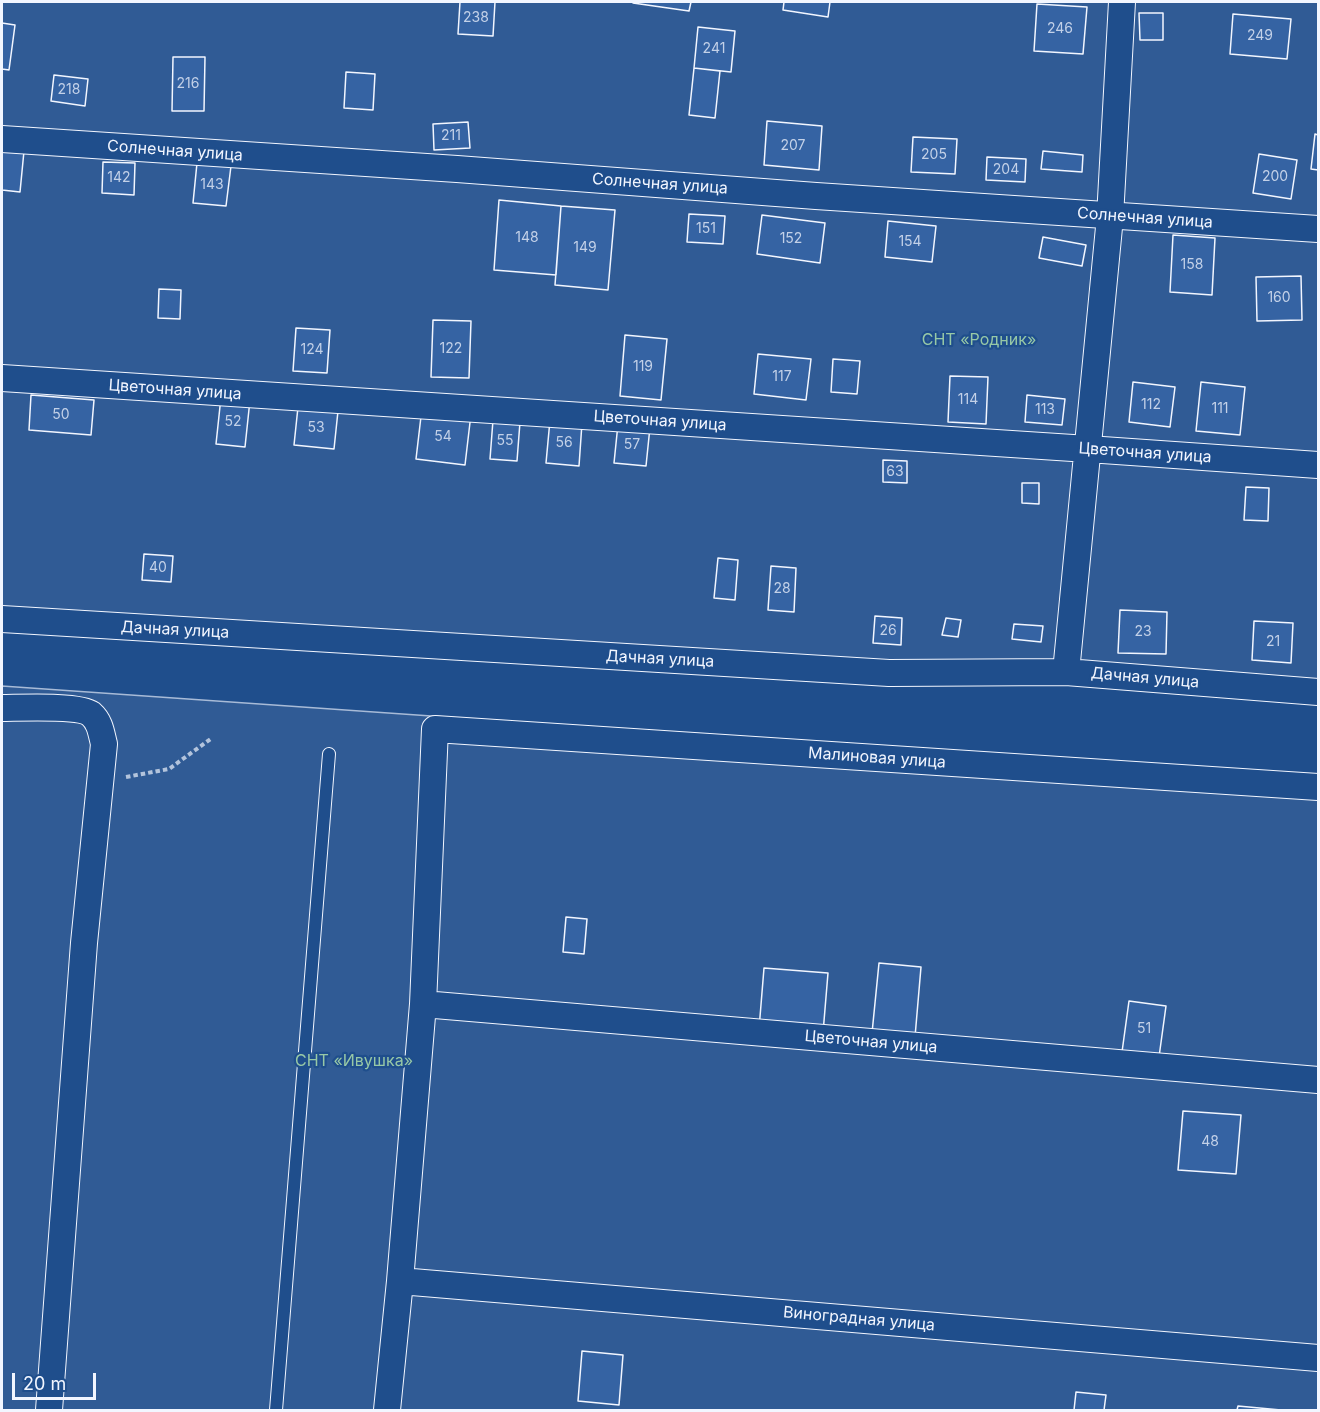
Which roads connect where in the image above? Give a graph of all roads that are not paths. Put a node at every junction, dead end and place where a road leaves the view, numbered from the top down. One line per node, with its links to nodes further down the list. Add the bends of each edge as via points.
1 (1122, 2): 3 (street)
2 (2, 139): 3 (street, Солнечная улица)
3 (1110, 217): 4 (street, Солнечная улица); 6 (street)
4 (1318, 229)
5 (2, 378): 6 (street, Цветочная улица)
6 (1088, 448): 7 (street, Цветочная улица); 9 (street)
7 (1318, 465)
8 (2, 619): 9 (street, Дачная улица, via 889,673)
9 (1066, 672): 10 (street, Дачная улица)
10 (1318, 692)
11 (2, 708): 18 (street, via 89,712 99,723 104,744 84,943)
12 (329, 754): 19 (lane)
13 (1318, 788): 14 (street, Малиновая улица, via 435,729)
14 (423, 1004): 15 (street, Цветочная улица); 16 (street)
15 (1318, 1080)
16 (400, 1281): 17 (street, Виноградная улица); 20 (street)
17 (1318, 1358)
18 (49, 1410)
19 (276, 1410)
20 (387, 1410)

